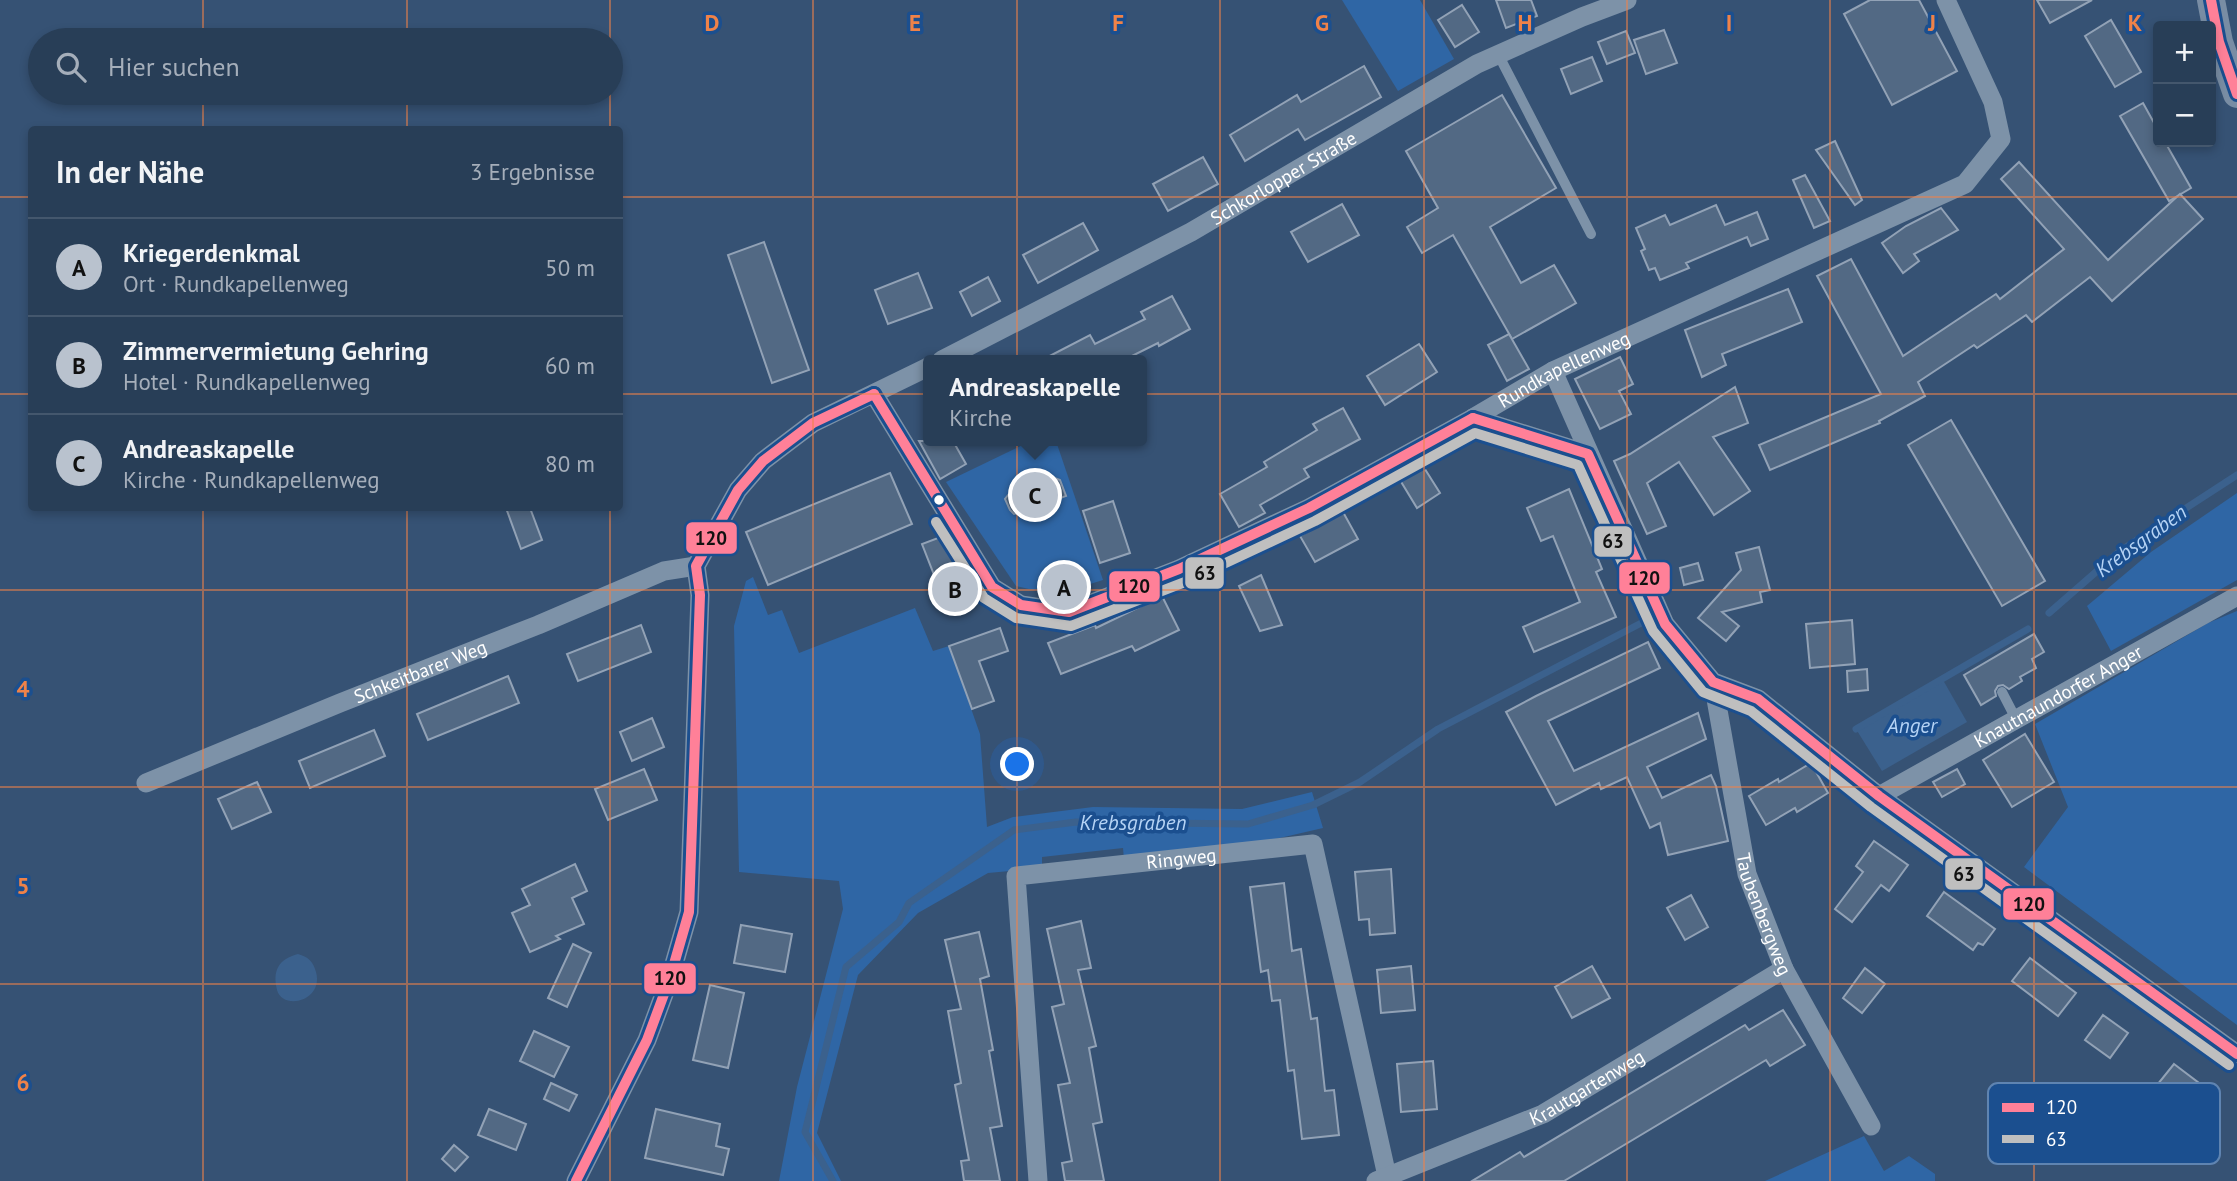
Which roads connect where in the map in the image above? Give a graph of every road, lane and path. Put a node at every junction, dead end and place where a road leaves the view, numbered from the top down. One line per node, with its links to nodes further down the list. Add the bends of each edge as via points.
1 (1627, 0): 4 (street, Schkorlopper Straße)
2 (1946, 0): 9 (street, Rundkapellenweg, via 1993,102 2001,139 1965,184)
3 (2211, 0): 5 (main road)
4 (1499, 54): 6 (lane); 7 (street, Schkorlopper Straße, via 1191,232)
5 (2237, 94)
6 (1591, 234)
7 (952, 355)
8 (923, 370): 10 (street)
9 (1553, 371): 11 (street, Rundkapellenweg); 12 (street)
10 (874, 394): 11 (street, Rundkapellenweg, via 992,587 1021,604 1069,612 1179,569 1310,508); 13 (street, via 813,423 763,461 738,490)
11 (1473, 418): 12 (street)
12 (1588, 454): 15 (street, via 1665,624)
13 (696, 566): 18 (street, Schkeitbarer Weg, via 664,571); 24 (street, via 700,595 689,912 647,1040)
14 (2237, 596): 17 (street, Knautnaundorfer Anger)
15 (1713, 682): 19 (street, via 1758,699); 20 (street, Taubenbergweg, via 1746,874)
16 (2002, 692): 17 (lane)
17 (2016, 719): 19 (street, Knautnaundorfer Anger)
18 (146, 783)
19 (1879, 796): 21 (street)
20 (1784, 969): 22 (street, Taubenbergweg); 23 (street, Krautgartenweg, via 1543,1114)
21 (2237, 1054)
22 (1871, 1126)
23 (1381, 1179): 25 (street, Ringweg, via 1313,844 1016,876)
24 (576, 1181)
25 (1038, 1181)

